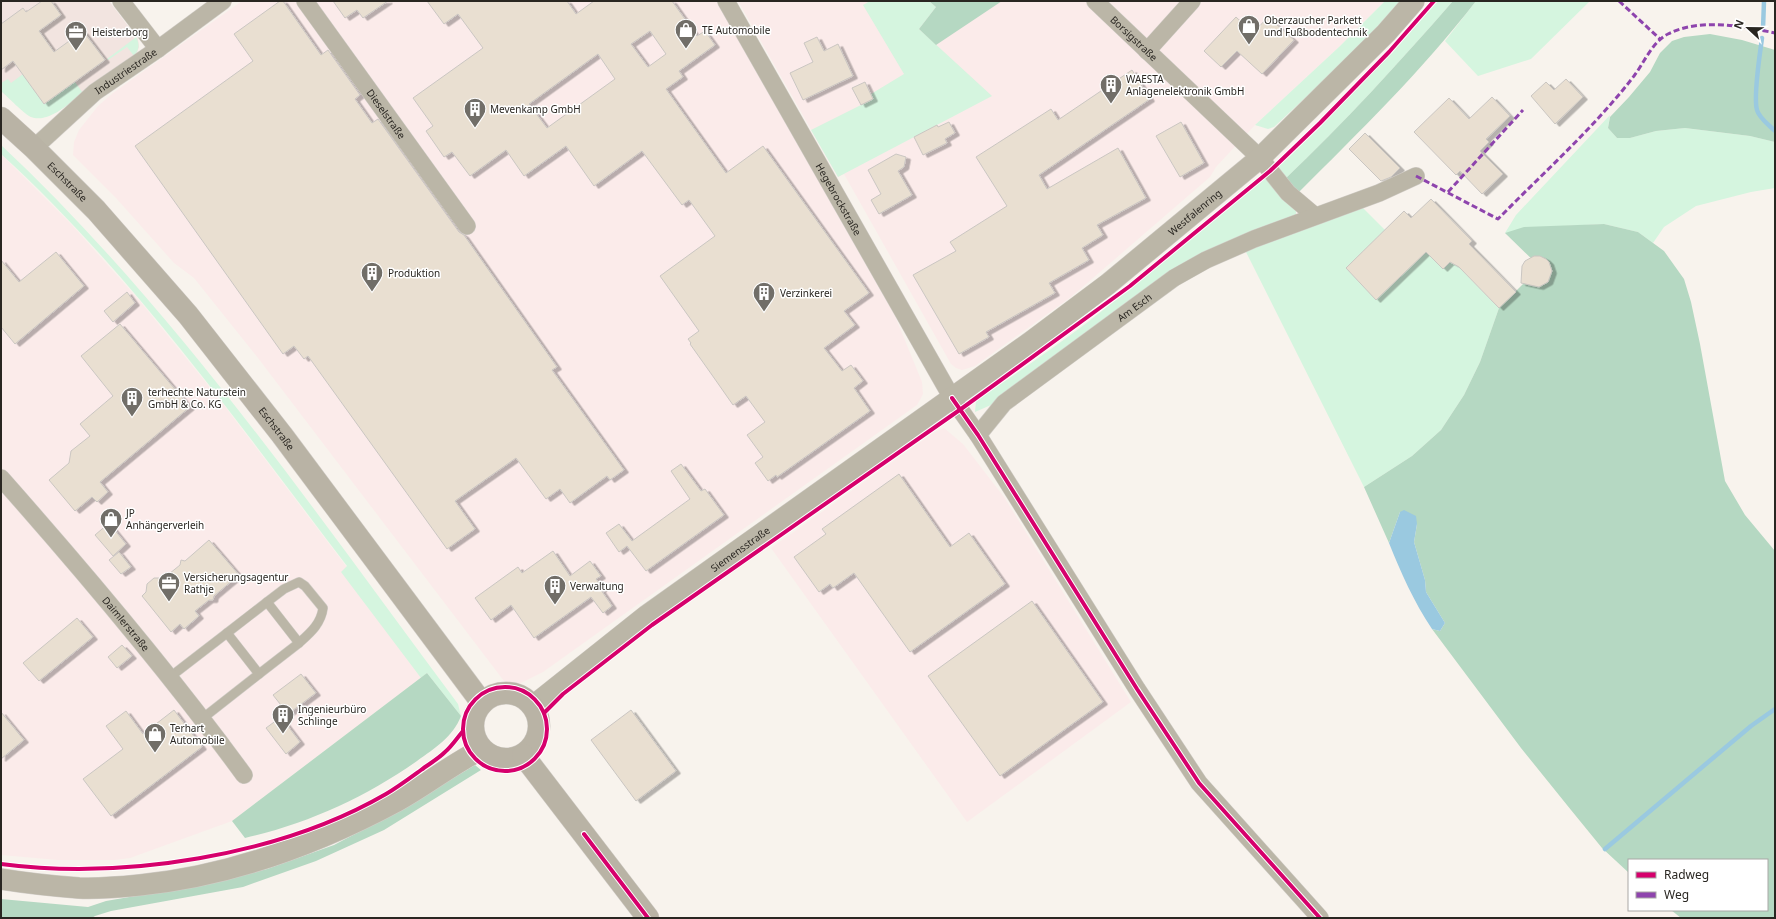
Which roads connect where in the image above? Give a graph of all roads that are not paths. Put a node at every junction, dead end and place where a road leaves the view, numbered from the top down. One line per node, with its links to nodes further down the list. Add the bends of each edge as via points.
1 (121, 1): 8 (street)
2 (223, 1): 8 (street, Industriestraße)
3 (305, 1): 15 (street, Dieselstraße)
4 (726, 1): 16 (street, Hegebrockstraße)
5 (1095, 1): 9 (street, Borsigstraße)
6 (1192, 1): 9 (street)
7 (1414, 1): 12 (street, Westfalenring)
8 (158, 49): 11 (street, Industriestraße, via 95,92)
9 (1148, 51): 12 (street, Borsigstraße)
10 (1, 118): 11 (main road, Eschstraße)
11 (34, 148): 24 (main road, Eschstraße, via 96,210 188,314 282,435)
12 (1260, 158): 14 (street, via 1288,193); 16 (street, Westfalenring, via 1108,284)
13 (1416, 176): 14 (street, Am Esch, via 1379,193)
14 (1314, 215): 17 (street, Am Esch, via 1206,260 1174,278 1004,402)
15 (467, 226)
16 (952, 398): 17 (street, Hegebrockstraße); 25 (street, Siemensstraße, via 646,616)
17 (978, 434): 32 (street, Hegebrockstraße, via 1137,690 1200,783)
18 (1, 478): 23 (street, Daimlerstraße)
19 (267, 602): 20 (lane); 21 (lane); 21 (lane, via 284,589 299,582 323,608 322,616 315,628)
20 (228, 633): 22 (lane); 23 (lane)
21 (299, 643): 22 (lane)
22 (259, 674): 26 (lane)
23 (170, 678): 26 (street, Daimlerstraße)
24 (482, 703): 25 (main road, via 502,693 524,698); 27 (main road, via 473,726 475,738)
25 (533, 706): 28 (main road, via 538,716 537,738)
26 (203, 718): 29 (street, Daimlerstraße)
27 (482, 749): 28 (main road, via 491,756 501,759); 30 (street, via 425,785 354,823 314,841 244,864 169,881 119,887 80,888)
28 (523, 755): 31 (main road)
29 (244, 775)
30 (1, 879)
31 (648, 918)
32 (1320, 918)

